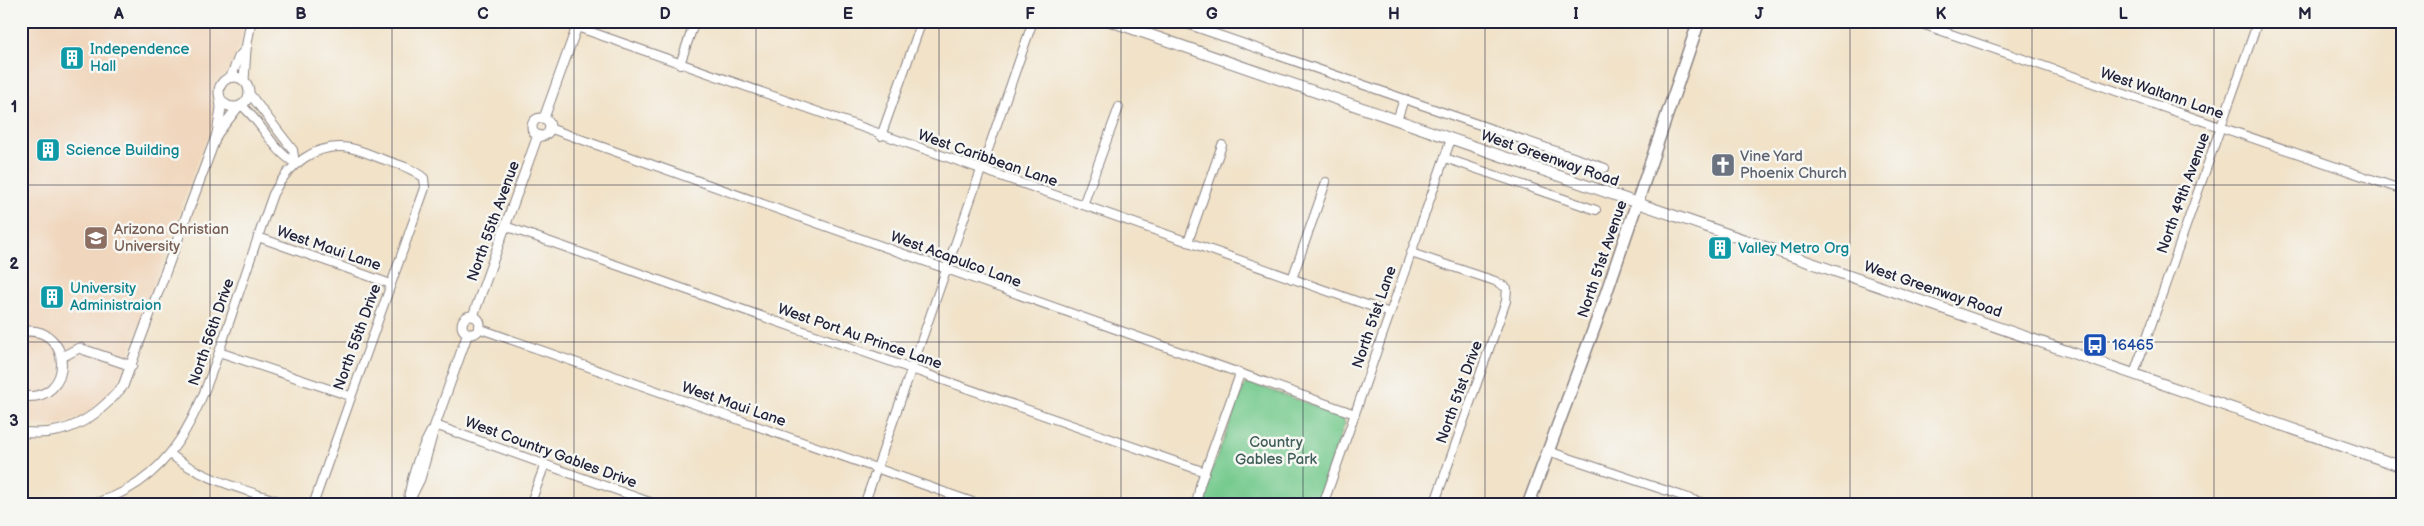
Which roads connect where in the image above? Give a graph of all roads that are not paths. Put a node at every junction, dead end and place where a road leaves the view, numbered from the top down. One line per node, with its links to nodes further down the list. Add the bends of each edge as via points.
1 (251, 21): 12 (street)
2 (695, 21): 13 (street)
3 (922, 21): 29 (street)
4 (1034, 21): 35 (street)
5 (1110, 21): 11 (main road, West Greenway Road)
6 (1178, 21): 18 (street, West Greenway Road)
7 (1699, 21): 38 (main road, North 51st Avenue)
8 (1913, 21): 24 (street, West Waltann Lane)
9 (2258, 21): 24 (street, North 49th Avenue)
10 (578, 24): 13 (street, West Caribbean Lane); 21 (street, North 55th Avenue)
11 (1138, 26): 22 (main road, West Greenway Road)
12 (246, 49): 14 (street); 15 (street)
13 (680, 64): 29 (street, West Caribbean Lane)
14 (231, 77): 15 (street); 17 (street, via 220,85)
15 (244, 81): 16 (street)
16 (249, 93): 19 (street); 25 (street)
17 (220, 98): 19 (street, via 228,106); 26 (street)
18 (1404, 99): 22 (street); 34 (street, West Greenway Road)
19 (239, 106): 26 (street); 28 (street)
20 (1119, 107): 39 (street)
21 (544, 118): 23 (street); 27 (street, North 55th Avenue, via 536,119 532,125)
22 (1397, 120): 30 (main road, West Greenway Road)
23 (549, 128): 27 (street, via 545,134); 45 (street, West Acapulco Lane)
24 (2221, 128): 37 (street, West Waltann Lane); 58 (street, North 49th Avenue)
25 (276, 129): 28 (street); 33 (street, via 293,150)
26 (217, 134): 55 (street)
27 (538, 135): 41 (street, North 55th Avenue)
28 (268, 136): 33 (street, via 285,157)
29 (881, 136): 35 (street, West Caribbean Lane)
30 (1452, 139): 32 (street, North 51st Lane); 38 (main road, West Greenway Road)
31 (1222, 146): 43 (street)
32 (1445, 158): 40 (street); 44 (street, North 51st Lane)
33 (295, 163): 42 (street, North 56th Drive, via 281,178); 47 (street, North 55th Drive, via 329,148 349,148 414,170 424,178 425,188)
34 (1605, 168)
35 (981, 169): 39 (street, West Caribbean Lane); 45 (street)
36 (1326, 182): 46 (street)
37 (2403, 190)
38 (1638, 204): 58 (main road, West Greenway Road); 64 (main road, North 51st Avenue)
39 (1083, 205): 43 (street, West Caribbean Lane)
40 (1596, 210)
41 (505, 226): 49 (street, North 55th Avenue); 56 (street, West Port Au Prince Lane)
42 (258, 237): 47 (street, West Maui Lane); 53 (street, North 56th Drive)
43 (1188, 242): 46 (street, West Caribbean Lane)
44 (1411, 253): 48 (street, North 51st Lane); 79 (street, North 51st Drive, via 1507,288 1506,301)
45 (946, 270): 56 (street); 57 (street, West Acapulco Lane)
46 (1292, 279): 48 (street, West Caribbean Lane)
47 (391, 284): 60 (street, North 55th Drive)
48 (1390, 313): 61 (street, North 51st Lane)
49 (473, 316): 50 (street, via 478,321); 52 (street, North 55th Avenue, via 466,317 462,323)
50 (478, 328): 52 (street); 68 (street, West Maui Lane)
51 (21, 332): 54 (street, via 40,333 49,338)
52 (468, 333): 62 (street, North 55th Avenue)
53 (219, 352): 60 (street); 65 (street, North 56th Drive, via 196,415)
54 (62, 357): 55 (street, via 79,348); 59 (street, via 61,373 52,389 42,395)
55 (132, 366): 63 (street, via 123,386 96,415 74,426 50,432)
56 (912, 368): 68 (street); 69 (street, West Port Au Prince Lane)
57 (1240, 374): 61 (street, West Acapulco Lane); 69 (street)
58 (2134, 374): 67 (main road, West Greenway Road)
59 (21, 396)
60 (350, 396): 72 (street, North 55th Drive)
61 (1355, 414): 78 (street, North 51st Lane)
62 (435, 426): 62 (street, North 55th Avenue, via 423,446 412,477 408,505 420,479); 66 (street, West Country Gables Drive)
63 (21, 432)
64 (1548, 451): 80 (main road, North 51st Avenue); 81 (street)
65 (170, 454): 70 (street, North 56th Drive, via 124,491); 71 (street, via 203,474)
66 (544, 464): 73 (street); 74 (street, West Country Gables Drive)
67 (2403, 467)
68 (876, 468): 75 (street); 76 (street, West Maui Lane)
69 (1205, 472): 77 (street)
70 (86, 505)
71 (290, 505)
72 (312, 505)
73 (530, 505)
74 (658, 505)
75 (864, 505)
76 (981, 505)
77 (1196, 505)
78 (1323, 505)
79 (1434, 505)
80 (1528, 505)
81 (1709, 505)

